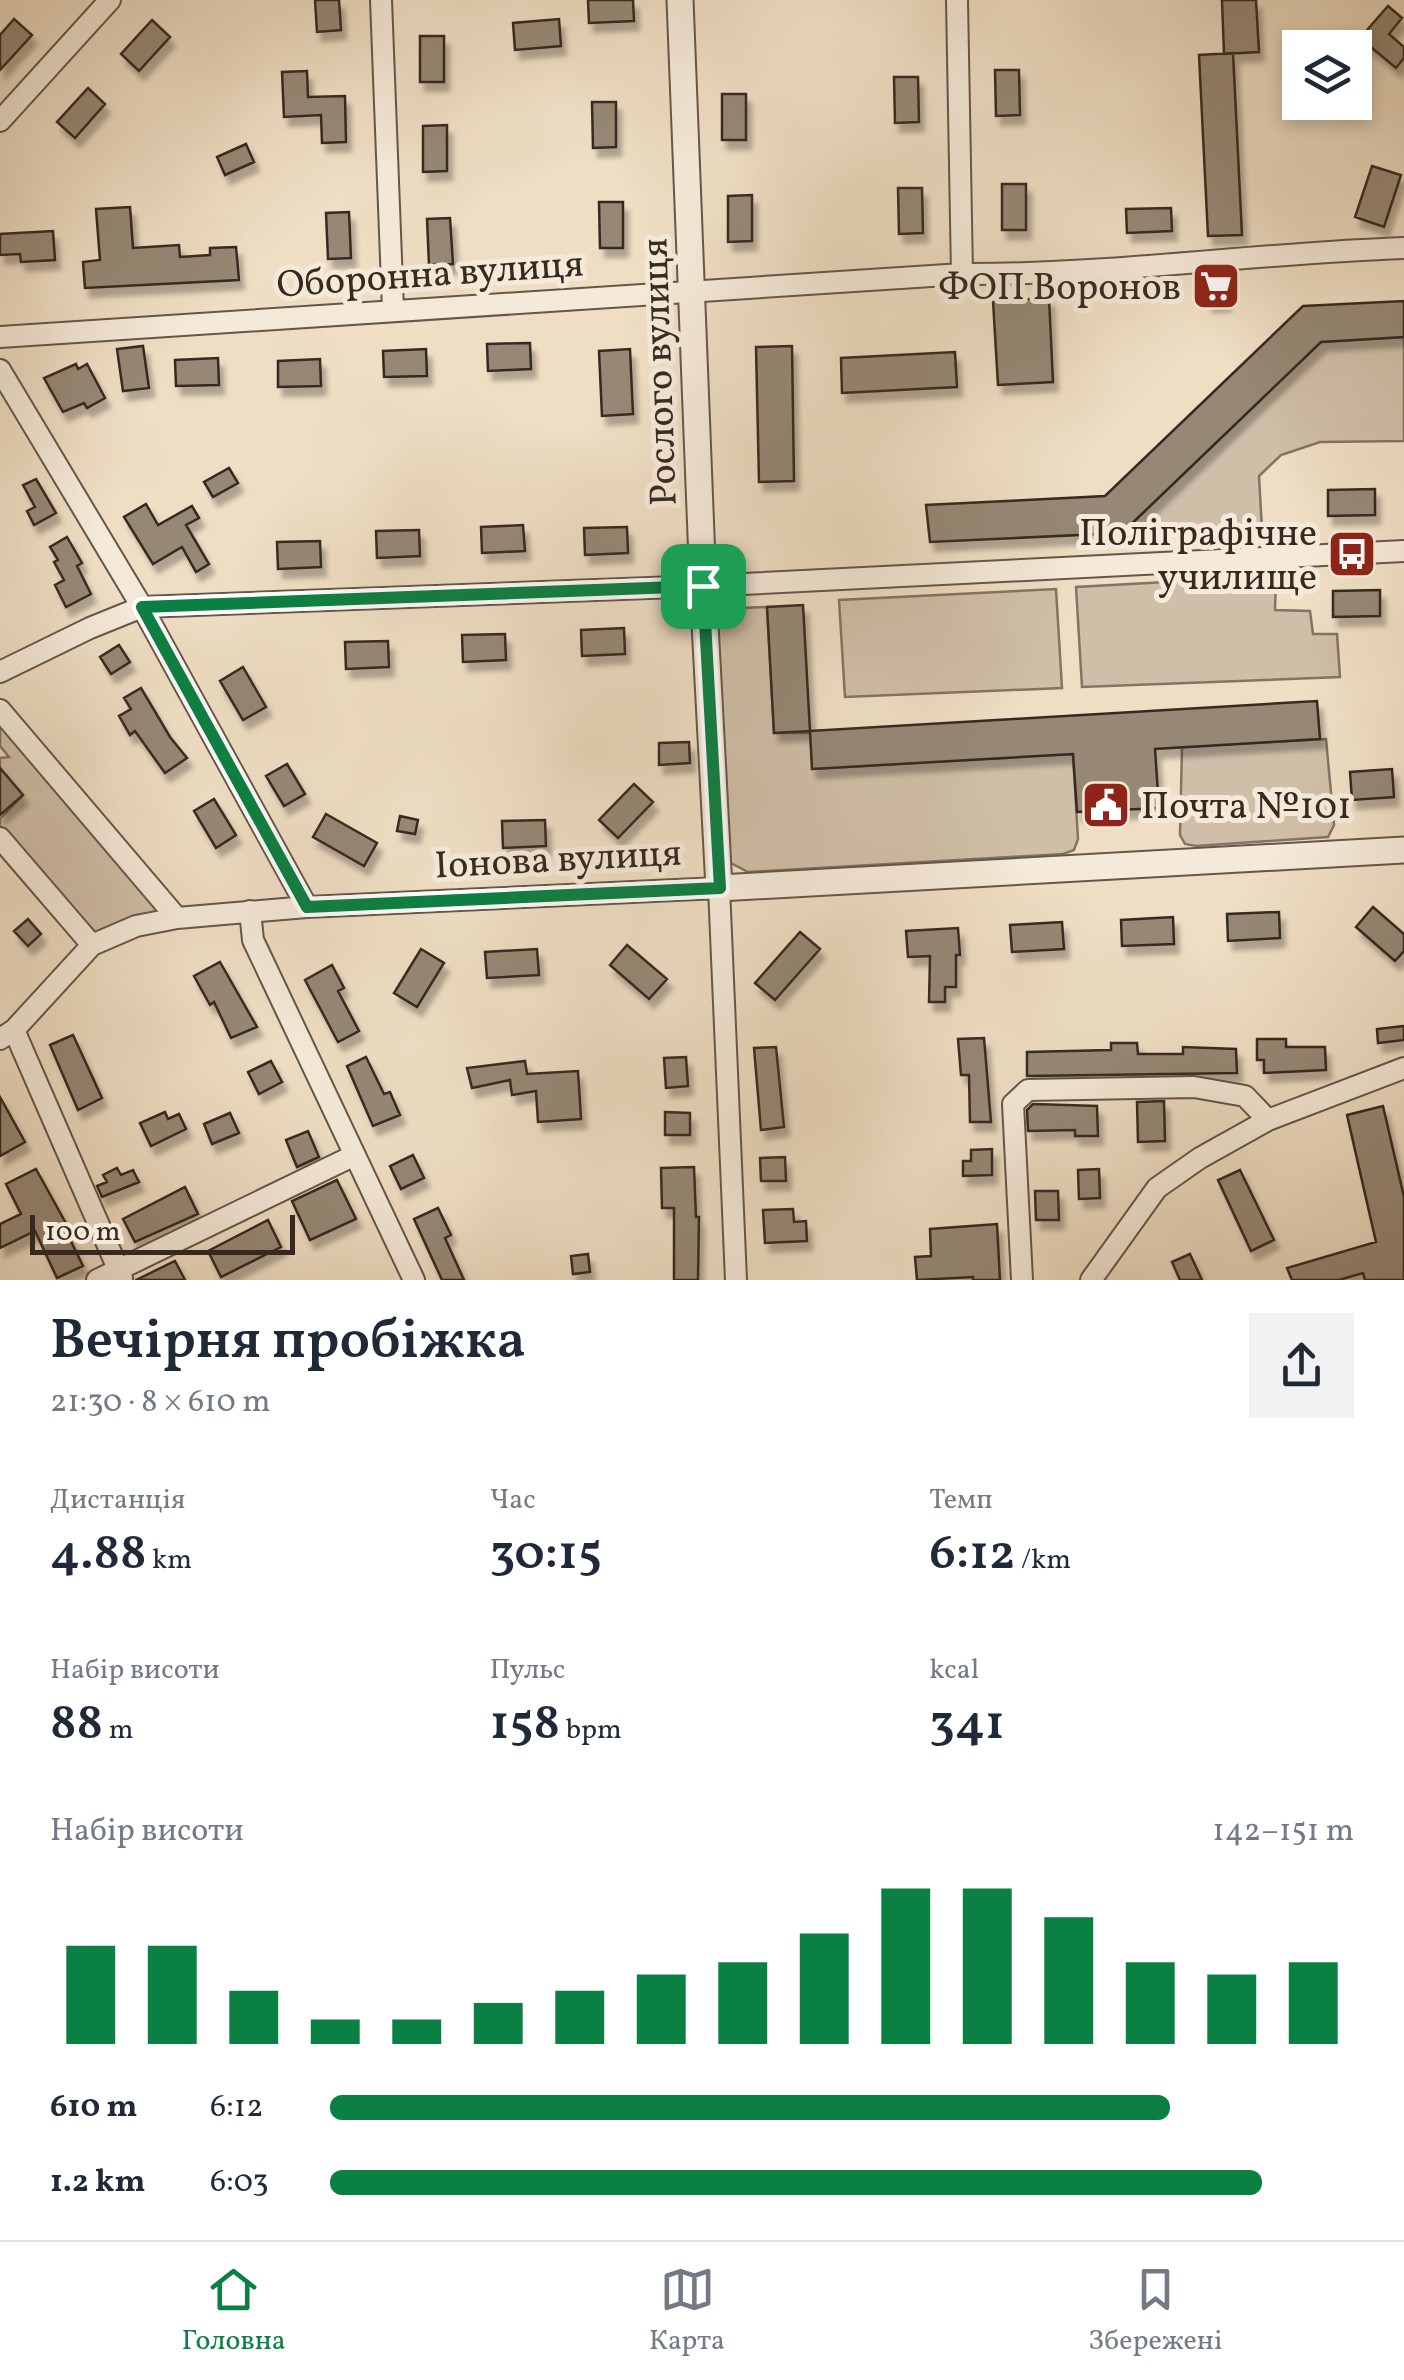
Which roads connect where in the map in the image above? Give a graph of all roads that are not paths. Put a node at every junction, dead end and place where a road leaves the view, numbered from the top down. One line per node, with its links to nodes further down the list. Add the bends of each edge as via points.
1 (110, 0): 5 (street)
2 (381, 0): 9 (street)
3 (680, 0): 8 (street, Рослого вулиця)
4 (957, 0): 7 (street)
5 (0, 121)
6 (1404, 248): 7 (street, Оборонна вулиця)
7 (962, 274): 8 (street, Оборонна вулиця)
8 (693, 292): 9 (street, Оборонна вулиця); 13 (street, Рослого вулиця)
9 (393, 310): 10 (street, Оборонна вулиця)
10 (0, 337)
11 (0, 370): 14 (street)
12 (1404, 551): 13 (street)
13 (703, 586): 14 (street); 19 (street, Рослого вулиця)
14 (142, 607): 15 (street); 20 (street)
15 (0, 672)
16 (0, 710): 22 (street)
17 (0, 838): 23 (street)
18 (1404, 850): 19 (street, Іонова вулиця)
19 (720, 888): 20 (street, Іонова вулиця); 31 (street, Рослого вулиця)
20 (307, 907): 21 (street, Іонова вулиця)
21 (250, 911): 22 (street, Іонова вулиця); 27 (street, via 253,940)
22 (178, 918): 23 (street, Іонова вулиця)
23 (92, 945): 24 (street, Іонова вулиця)
24 (7, 1034): 28 (street)
25 (1404, 1068): 26 (street)
26 (1268, 1120): 32 (street, via 1245,1096 1194,1088 1028,1090 1014,1104); 33 (street, via 1157,1188)
27 (354, 1155): 28 (street); 30 (street)
28 (121, 1275): 29 (street)
29 (97, 1280)
30 (414, 1280)
31 (736, 1280)
32 (1022, 1280)
33 (1092, 1280)

